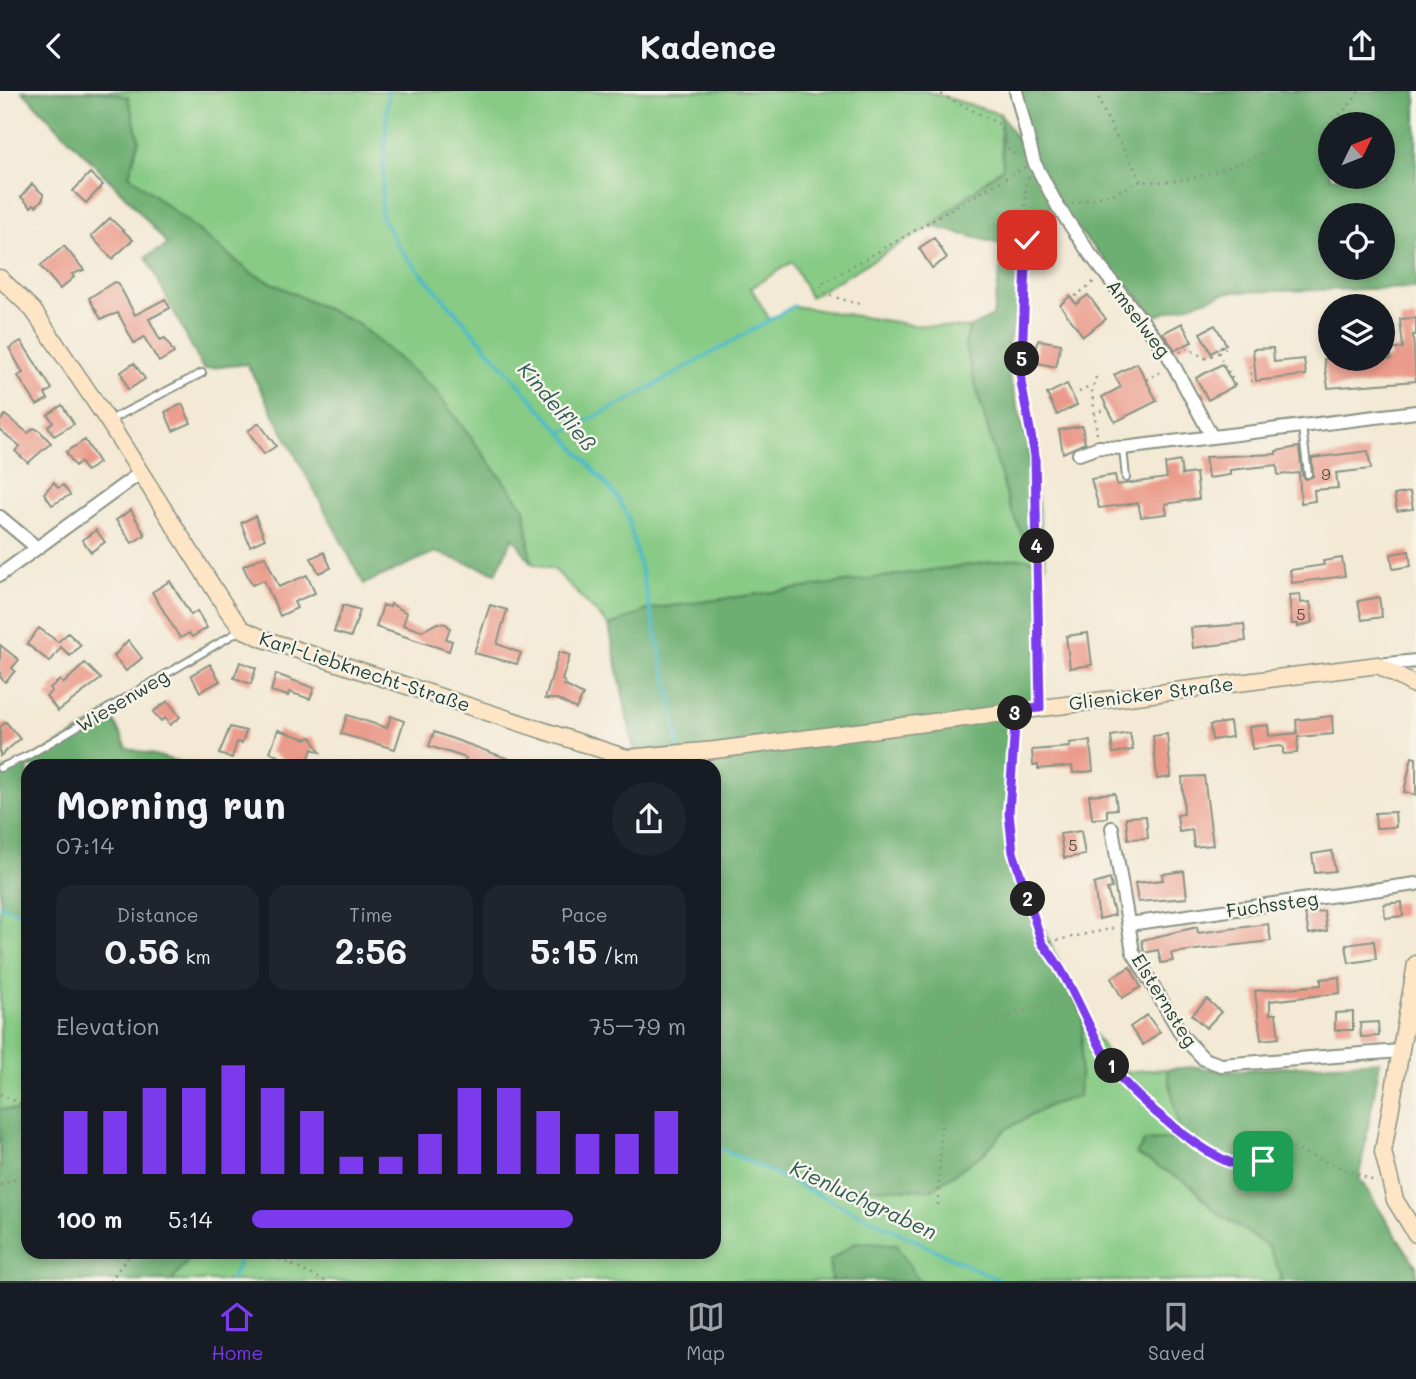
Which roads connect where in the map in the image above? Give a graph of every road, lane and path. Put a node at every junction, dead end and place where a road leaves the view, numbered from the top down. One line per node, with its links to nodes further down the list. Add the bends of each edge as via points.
1 (935, 91): 5 (path, via 999,124 1010,152)
2 (1016, 91): 5 (street, Amselweg)
3 (1097, 91): 6 (path, via 1098,103)
4 (1359, 91): 6 (path, via 1347,110 1322,133 1297,136 1221,171 1181,181)
5 (1034, 162): 7 (street, Amselweg); 11 (path, via 820,285 827,295); 42 (path, via 1025,186 1021,382 1035,456)
6 (1141, 181): 7 (path)
7 (1058, 207): 14 (street, Amselweg)
8 (0, 278): 26 (street, Karl-Liebknecht-Straße, via 33,310)
9 (1083, 290): 10 (path)
10 (1074, 302)
11 (859, 304)
12 (1226, 348): 13 (path)
13 (1219, 353): 14 (path, via 1205,358 1187,348); 21 (path)
14 (1176, 359): 18 (path); 28 (street, Amselweg)
15 (1250, 366): 20 (path)
16 (202, 373): 26 (lane)
17 (1096, 376): 19 (path)
18 (1146, 380)
19 (1094, 385): 22 (path); 25 (path)
20 (1252, 385)
21 (1237, 388)
22 (1079, 392)
23 (1107, 407): 25 (path)
24 (1416, 412): 27 (street)
25 (1094, 415): 29 (path)
26 (108, 421): 32 (street, Karl-Liebknecht-Straße)
27 (1302, 425): 28 (street); 33 (lane)
28 (1211, 435): 30 (street)
29 (1099, 447): 30 (street); 31 (street)
30 (1123, 448): 34 (lane)
31 (1079, 454)
32 (140, 473): 36 (street); 38 (street, Karl-Liebknecht-Straße)
33 (1308, 474)
34 (1126, 478)
35 (0, 517): 36 (street)
36 (36, 547): 37 (street)
37 (0, 575)
38 (242, 629): 44 (street, Karl-Liebknecht-Straße, via 627,758); 45 (lane, Wiesenweg)
39 (1416, 661): 40 (street, Glienicker Straße)
40 (1378, 665): 41 (street); 42 (street, Glienicker Straße)
41 (1416, 686)
42 (1040, 708): 43 (street, Glienicker Straße)
43 (1016, 710): 44 (street, Glienicker Straße); 49 (path, via 1009,813 1013,852)
44 (715, 750)
45 (0, 768)
46 (1112, 828): 48 (street, Elsternsteg)
47 (1416, 884): 48 (street, Fuchssteg)
48 (1129, 924): 49 (path); 52 (street, Elsternsteg, via 1133,952 1183,1037 1204,1059 1221,1065)
49 (1042, 943): 51 (path)
50 (1416, 964): 52 (street)
51 (1074, 996): 57 (path, via 1117,1074 1211,1156 1244,1167 1286,1146); 58 (path, via 945,1035)
52 (1405, 1049): 57 (street, via 1382,1152)
53 (0, 1094): 54 (path)
54 (21, 1104)
55 (21, 1178): 56 (path)
56 (0, 1185)
57 (1392, 1189): 59 (street)
58 (938, 1205)
59 (1416, 1234)
60 (126, 1259): 62 (path)
61 (279, 1259): 63 (path)
62 (110, 1281)
63 (325, 1281)

